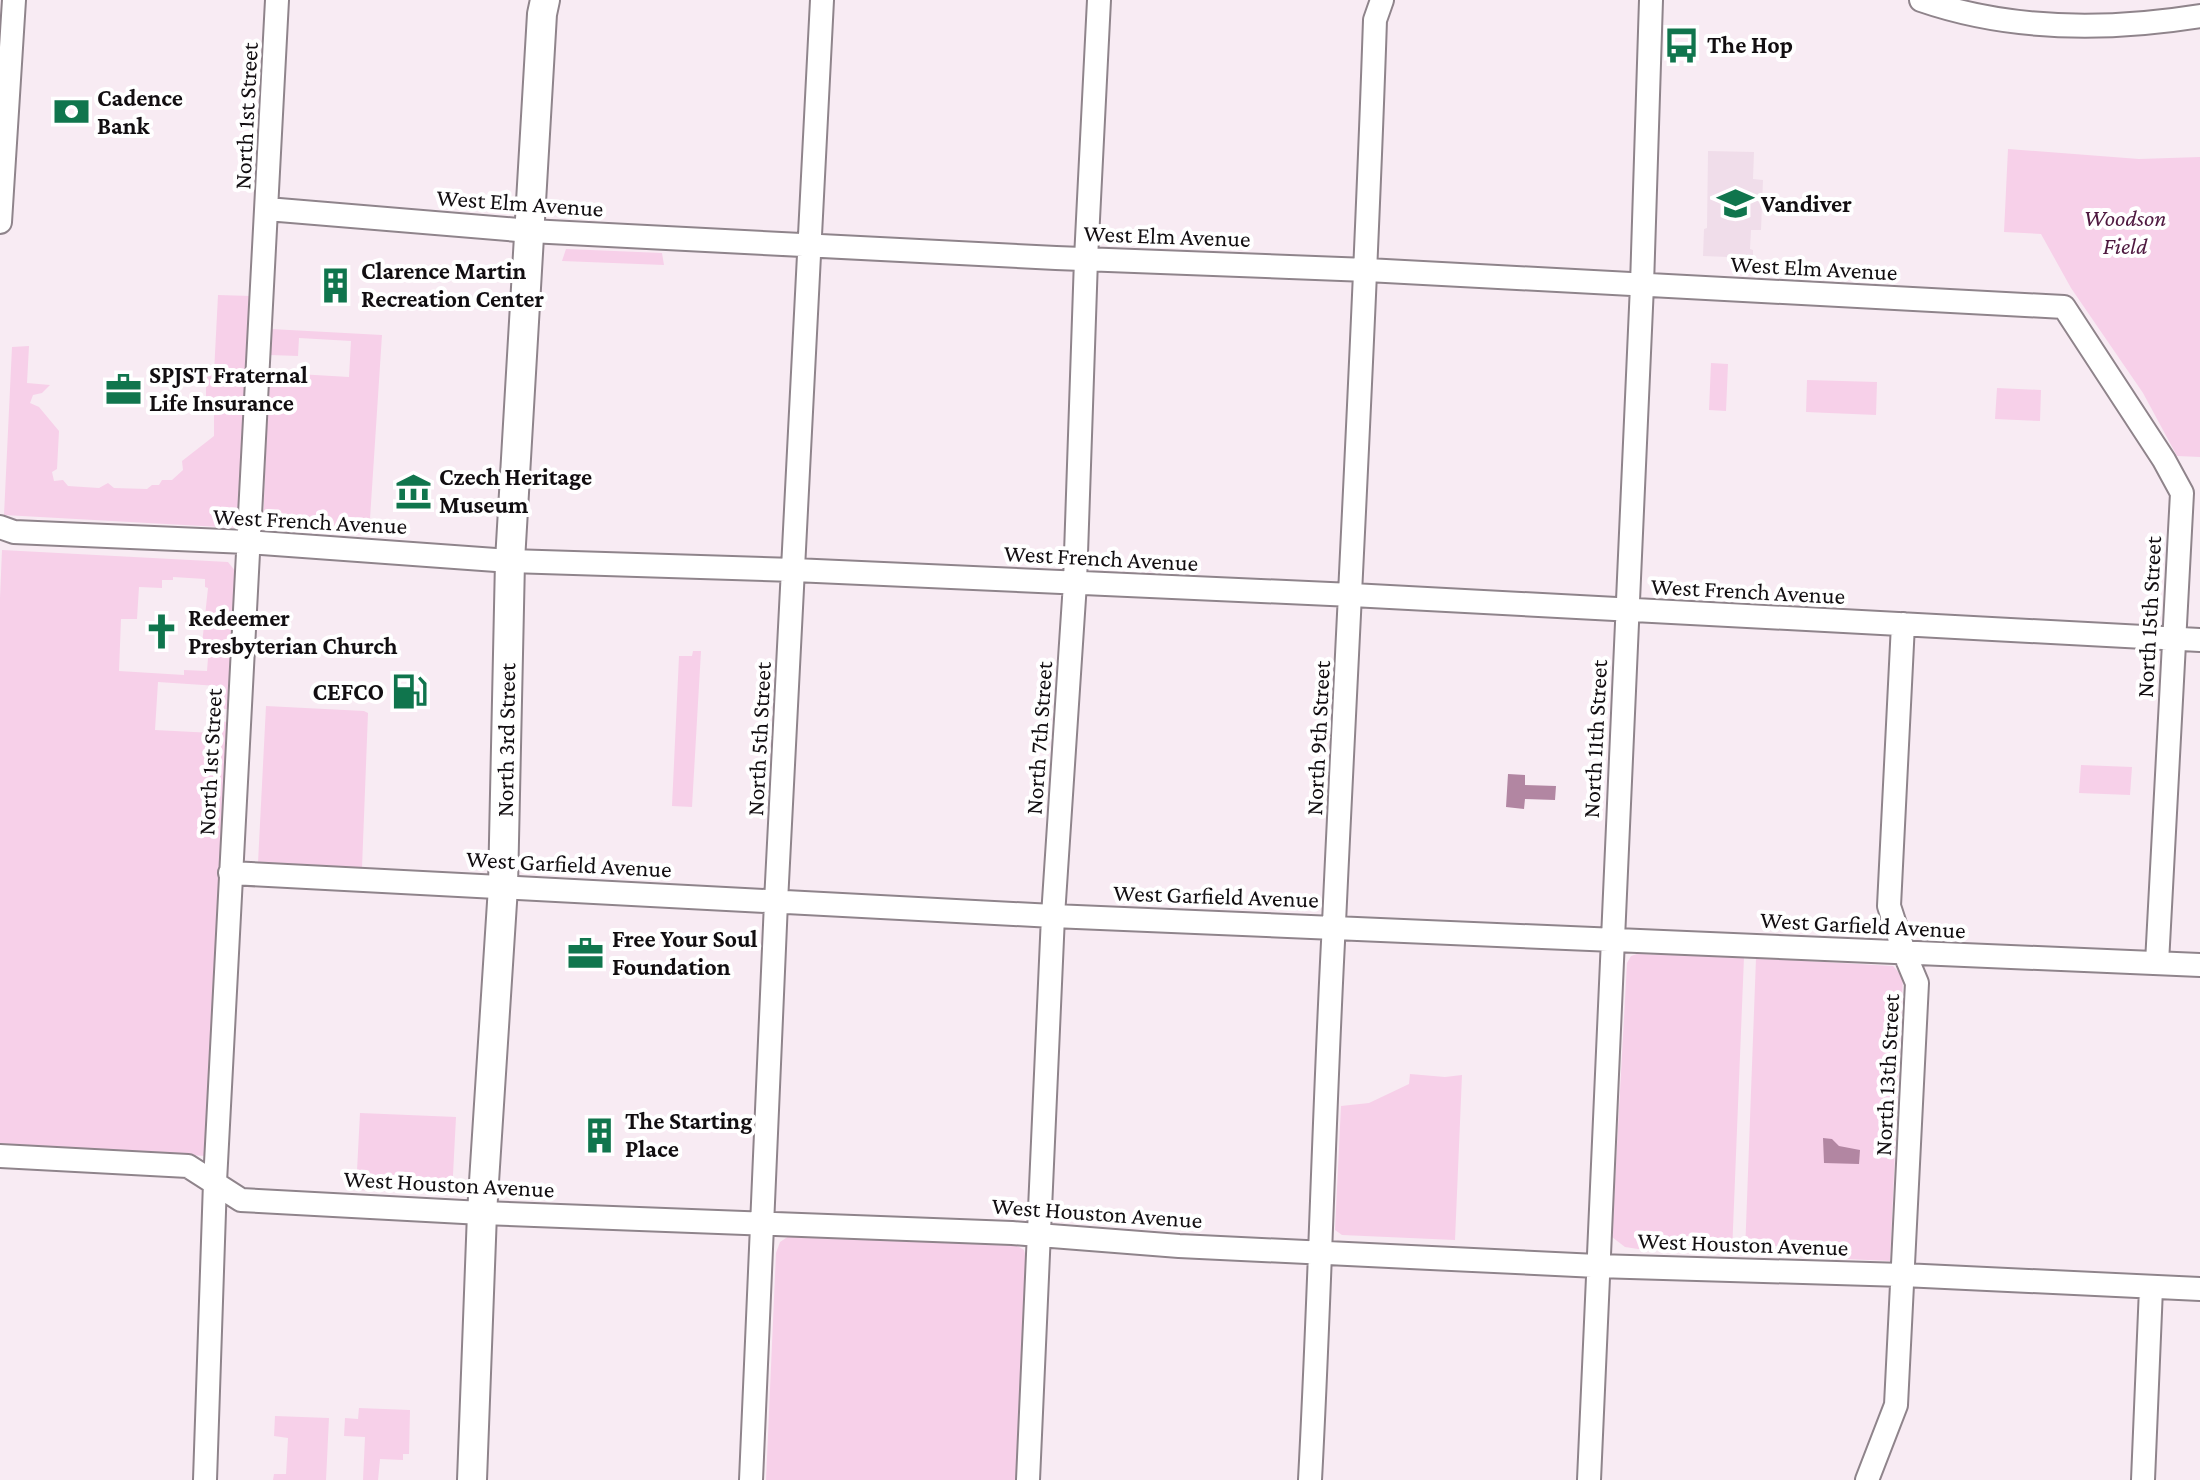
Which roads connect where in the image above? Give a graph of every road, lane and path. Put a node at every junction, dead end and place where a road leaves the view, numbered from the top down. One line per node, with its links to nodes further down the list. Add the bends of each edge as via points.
1 (14, 0): 11 (street)
2 (277, 0): 10 (street, North 1st Street)
3 (545, 0): 12 (main road, North 3rd Street)
4 (822, 0): 13 (street, North 5th Street)
5 (1099, 0): 14 (street, North 7th Street)
6 (1382, 0): 15 (street, North 9th Street, via 1375,20)
7 (1651, 0): 16 (street, North 11th Street)
8 (1921, 0): 9 (street, via 2031,24 2114,27)
9 (2200, 16)
10 (267, 209): 12 (street, West Elm Avenue); 19 (street, North 1st Street)
11 (0, 222)
12 (530, 231): 13 (street, West Elm Avenue); 20 (main road, North 3rd Street)
13 (808, 246): 14 (street, West Elm Avenue); 21 (street, North 5th Street)
14 (1086, 259): 15 (street, West Elm Avenue); 22 (street, North 7th Street)
15 (1367, 270): 16 (street, West Elm Avenue); 23 (street, North 9th Street)
16 (1642, 285): 17 (street, West Elm Avenue); 24 (street, North 11th Street)
17 (2064, 307): 26 (street, North 15th Street, via 2182,493)
18 (0, 527): 19 (street, West French Avenue, via 14,532)
19 (247, 542): 20 (street, West French Avenue); 28 (street, North 1st Street)
20 (510, 561): 21 (street, West French Avenue); 29 (main road, North 3rd Street)
21 (794, 570): 22 (street, West French Avenue); 30 (street, North 5th Street)
22 (1075, 583): 23 (street, West French Avenue); 31 (street, North 7th Street)
23 (1352, 595): 24 (street, West French Avenue); 32 (street, North 9th Street)
24 (1628, 611): 25 (street, West French Avenue); 33 (street, North 11th Street)
25 (1903, 624): 26 (street, West French Avenue); 34 (street, North 13th Street, via 1889,906)
26 (2174, 638): 27 (street, West French Avenue); 35 (street, North 15th Street)
27 (2200, 640)
28 (230, 873): 29 (street, West Garfield Avenue); 38 (street, North 1st Street)
29 (503, 887): 30 (street, West Garfield Avenue); 39 (main road, North 3rd Street)
30 (776, 902): 31 (street, West Garfield Avenue); 40 (street, North 5th Street)
31 (1053, 916): 32 (street, West Garfield Avenue); 41 (street, North 7th Street)
32 (1333, 926): 33 (street, West Garfield Avenue); 42 (street, North 9th Street)
33 (1611, 939): 34 (street, West Garfield Avenue); 43 (street, North 11th Street)
34 (1904, 952): 35 (street, West Garfield Avenue); 44 (street, North 13th Street, via 1917,983)
35 (2157, 963): 36 (street, West Garfield Avenue)
36 (2200, 965)
37 (0, 1156): 38 (street, West Houston Avenue, via 188,1166)
38 (215, 1182): 39 (street, West Houston Avenue, via 241,1200); 47 (street, North 1st Street)
39 (482, 1213): 40 (street, West Houston Avenue); 48 (main road, North 3rd Street)
40 (761, 1221): 41 (street, West Houston Avenue); 49 (street, North 5th Street)
41 (1040, 1235): 42 (street, West Houston Avenue); 50 (street, North 7th Street)
42 (1322, 1251): 43 (street, West Houston Avenue); 51 (street, North 9th Street)
43 (1597, 1266): 44 (street, West Houston Avenue); 52 (street, North 11th Street)
44 (1903, 1275): 45 (street, West Houston Avenue); 53 (street, North 13th Street, via 1896,1405)
45 (2151, 1288): 46 (street, West Houston Avenue); 54 (street)
46 (2200, 1289)
47 (205, 1480)
48 (472, 1480)
49 (751, 1480)
50 (1028, 1480)
51 (1310, 1480)
52 (1589, 1480)
53 (1867, 1480)
54 (2143, 1480)

